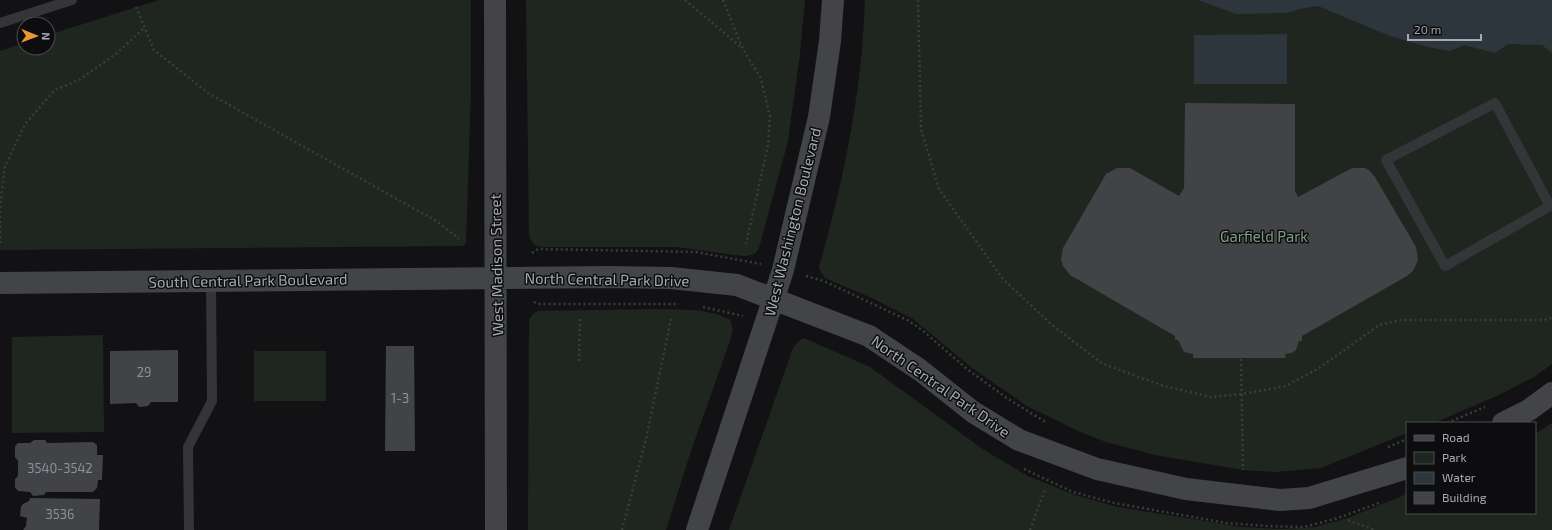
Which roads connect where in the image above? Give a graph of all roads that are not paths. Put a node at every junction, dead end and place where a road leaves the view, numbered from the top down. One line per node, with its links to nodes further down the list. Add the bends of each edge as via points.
1 (72, 0): 4 (lane)
2 (495, 0): 6 (street, West Madison Street)
3 (833, 0): 9 (street, West Washington Boulevard, via 819,117)
4 (0, 23)
5 (1445, 266): 5 (lane, via 1386,160 1495,104 1550,206)
6 (496, 278): 7 (street, South Central Park Boulevard); 9 (street, North Central Park Drive, via 671,278 737,285); 14 (street, West Madison Street)
7 (211, 281): 8 (street, South Central Park Boulevard); 13 (lane, via 212,401 188,447)
8 (0, 283)
9 (775, 299): 12 (street, North Central Park Drive, via 869,336 920,370 973,412 1019,440 1097,469 1186,489 1280,500 1309,498); 15 (street, West Washington Boulevard)
10 (1552, 393): 11 (street, via 1529,410)
11 (1505, 422)
12 (1406, 468)
13 (189, 530)
14 (496, 530)
15 (697, 530)

